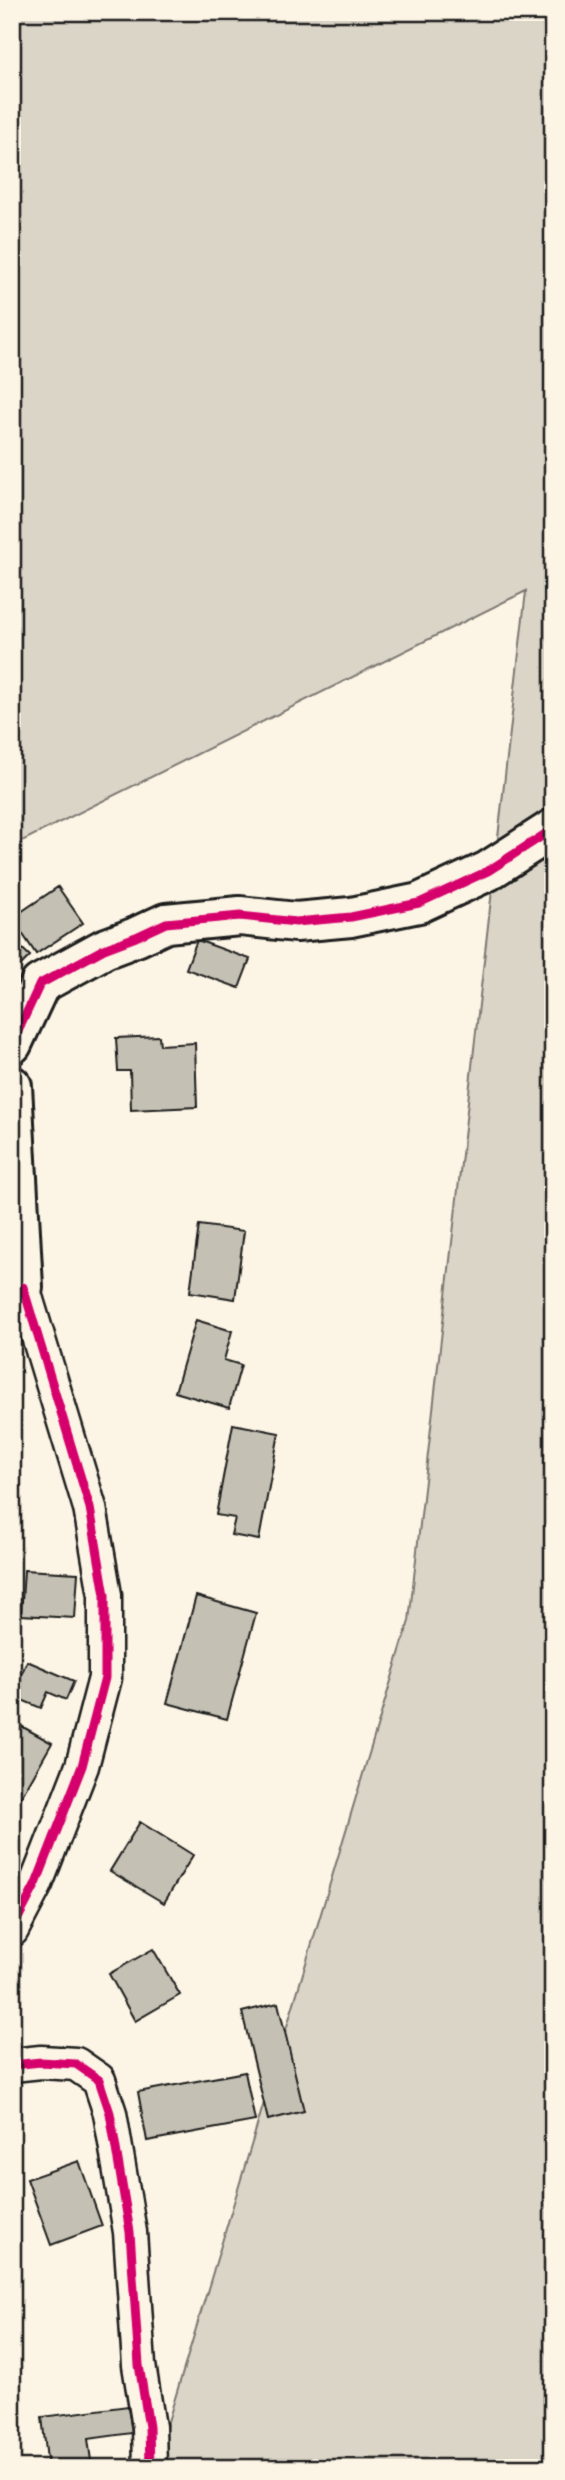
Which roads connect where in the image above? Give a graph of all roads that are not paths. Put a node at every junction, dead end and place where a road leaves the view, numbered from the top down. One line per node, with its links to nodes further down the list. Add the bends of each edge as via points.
1 (553, 829): 2 (street, via 488,871 419,903 296,922 240,916 166,923 104,949 40,984)
2 (12, 1044)
3 (12, 1086): 4 (street)
4 (18, 1303): 5 (street, via 90,1508 105,1595 105,1678 82,1766 36,1884)
5 (12, 1930)
6 (12, 2065): 7 (street, via 76,2064 99,2080 110,2113 130,2232)
7 (150, 2468)

